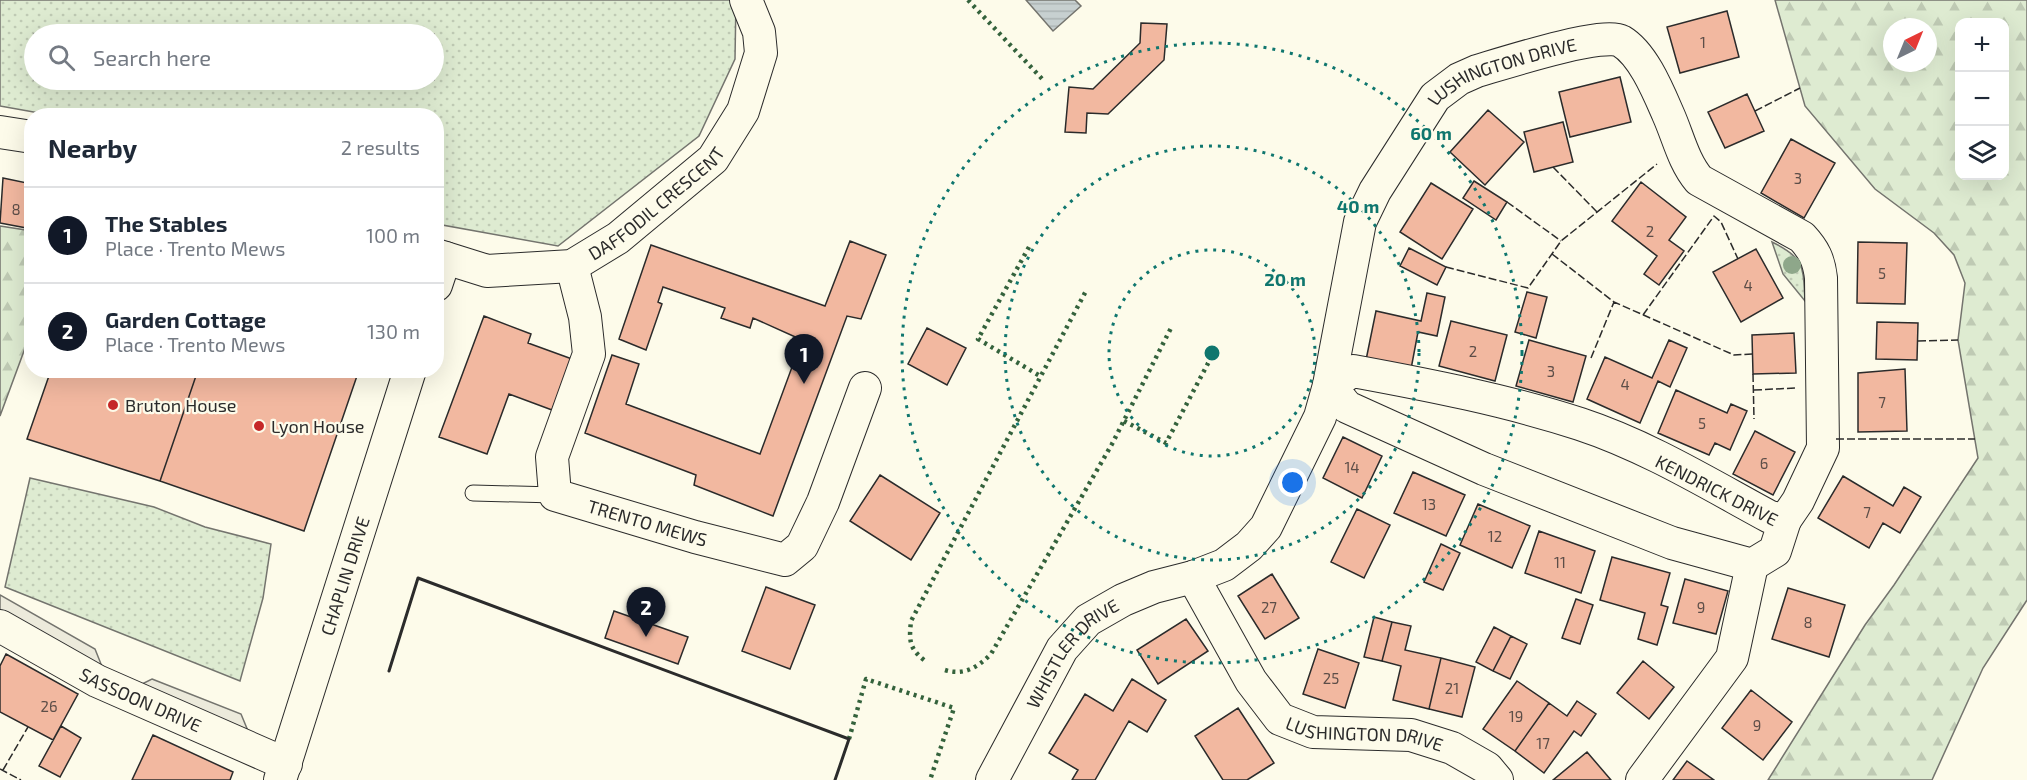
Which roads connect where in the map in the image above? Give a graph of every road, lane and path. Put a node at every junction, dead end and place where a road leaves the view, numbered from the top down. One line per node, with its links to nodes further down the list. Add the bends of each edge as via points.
1 (746, 0): 4 (street, DAFFODIL CRESCENT, via 759,32 761,53 743,111 713,159 618,238)
2 (0, 132): 3 (street)
3 (24, 136)
4 (572, 266): 5 (street, DAFFODIL CRESCENT, via 487,271); 10 (street, via 585,317 589,354 552,457)
5 (444, 267)
6 (407, 378): 15 (street, CHAPLIN DRIVE)
7 (1329, 385): 11 (street, KENDRICK DRIVE, via 1353,371 1446,388 1581,424 1694,476 1770,517); 11 (street, LUSHINGTON DRIVE, via 1360,222 1375,191 1435,97 1477,71 1593,40 1619,40 1635,53 1648,76 1690,170 1699,180 1802,237 1820,264 1823,448); 12 (street, via 1347,407 1484,469 1672,543); 13 (street, LUSHINGTON DRIVE, via 1320,417 1266,527 1224,565)
8 (865, 388): 10 (street, TRENTO MEWS, via 823,502 802,546 785,560)
9 (473, 493): 10 (lane)
10 (555, 495)
11 (1785, 520): 12 (street, KENDRICK DRIVE, via 1775,551)
12 (1752, 565): 18 (street, via 1732,658)
13 (1193, 577): 16 (street, WHISTLER DRIVE, via 1154,587 1088,620 1062,649); 17 (street, LUSHINGTON DRIVE, via 1251,681 1280,719 1312,732 1411,735 1452,748 1487,768)
14 (0, 626): 15 (street, SASSOON DRIVE, via 97,681)
15 (283, 772)
16 (992, 780)
17 (1497, 780)
18 (1642, 780)

